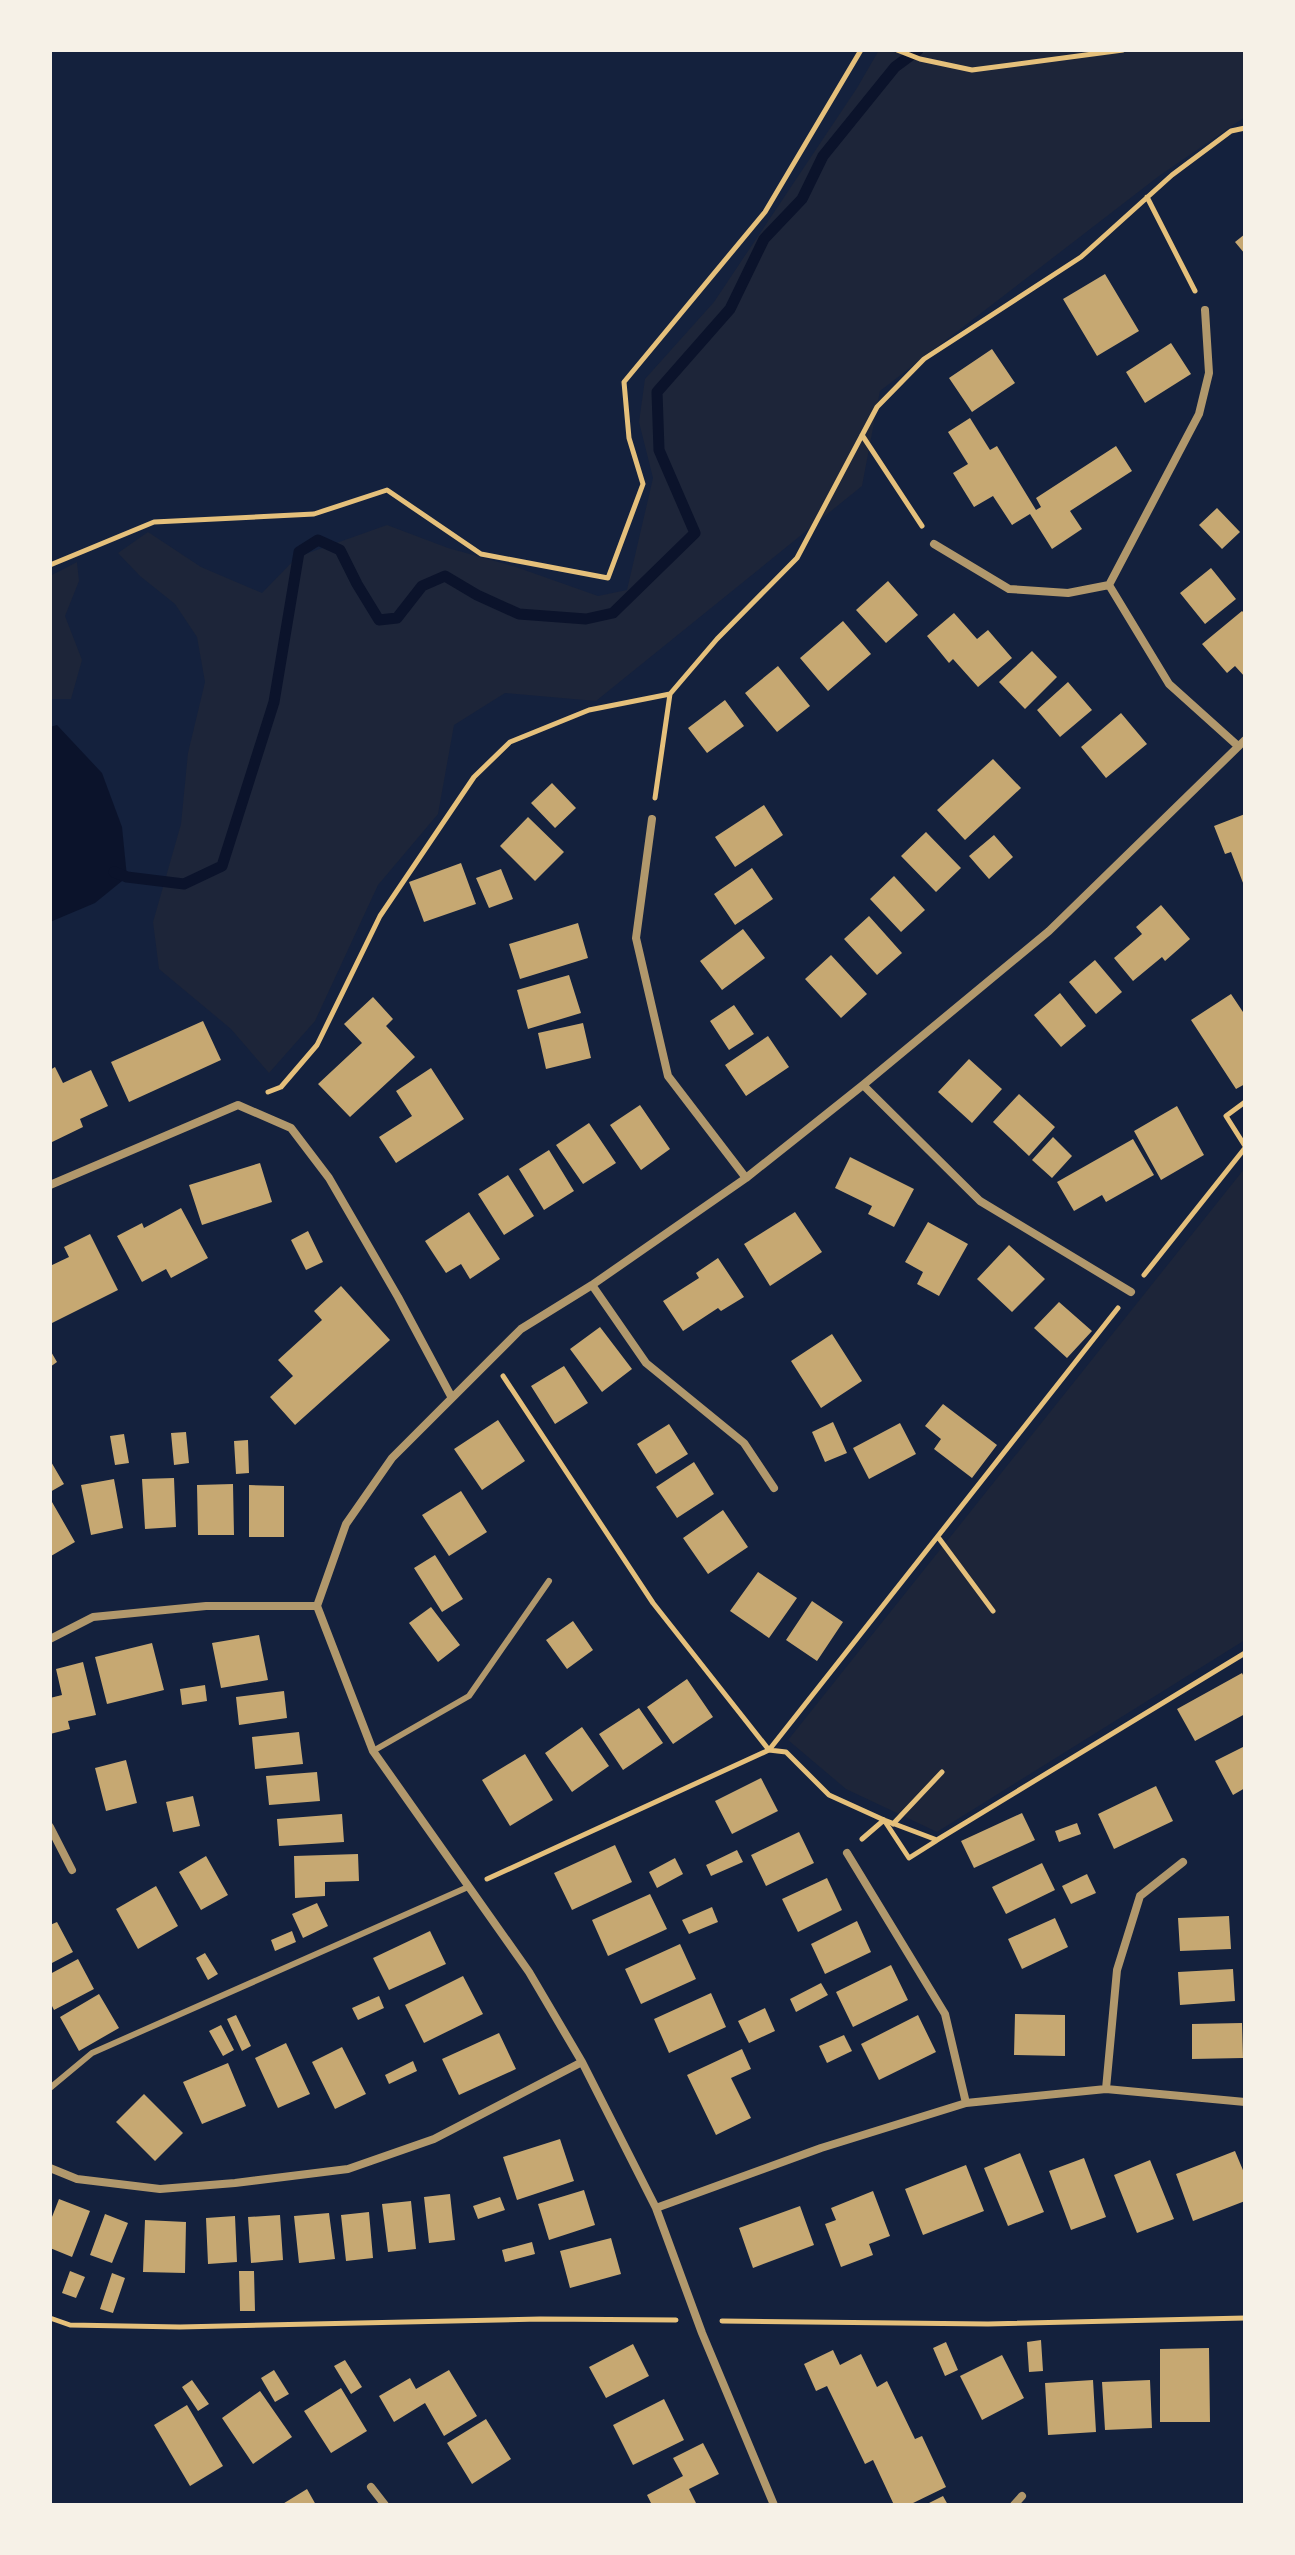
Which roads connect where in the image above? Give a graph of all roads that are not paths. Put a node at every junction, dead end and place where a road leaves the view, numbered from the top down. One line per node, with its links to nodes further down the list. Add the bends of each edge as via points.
1 (1205, 310): 3 (street, via 1209,373 1199,414)
2 (934, 544): 3 (street, via 1009,589 1068,593)
3 (1109, 585): 4 (street, via 1169,684)
4 (1242, 743): 6 (street, via 1049,931)
5 (652, 819): 7 (street, via 636,938 668,1076)
6 (863, 1085): 7 (street); 10 (street, via 980,1201)
7 (746, 1178): 9 (street)
8 (50, 1185): 11 (street, via 238,1105 291,1128 329,1178)
9 (592, 1285): 11 (street, via 521,1329); 12 (street, via 646,1363 744,1443)
10 (1131, 1292)
11 (452, 1398): 14 (street, via 392,1458 346,1524)
12 (774, 1488)
13 (549, 1581): 16 (lane, via 469,1696)
14 (317, 1606): 15 (street, via 206,1606 93,1617); 16 (street)
15 (50, 1639)
16 (373, 1751): 21 (street)
17 (50, 1827): 20 (street)
18 (847, 1853): 26 (street, via 945,2014)
19 (1183, 1862): 24 (street, via 1140,1896 1117,1970)
20 (72, 1870)
21 (468, 1887): 22 (street, via 529,1972); 23 (lane, via 92,2053)
22 (582, 2062): 27 (street, via 434,2139 348,2169 160,2189 77,2179); 28 (street)
23 (50, 2088)
24 (1106, 2089): 25 (street); 26 (street)
25 (1245, 2102)
26 (966, 2103): 28 (street)
27 (50, 2168)
28 (656, 2208): 32 (street)
29 (371, 2487): 31 (street)
30 (1022, 2496): 33 (street)
31 (385, 2505)
32 (774, 2505)
33 (1014, 2505)

